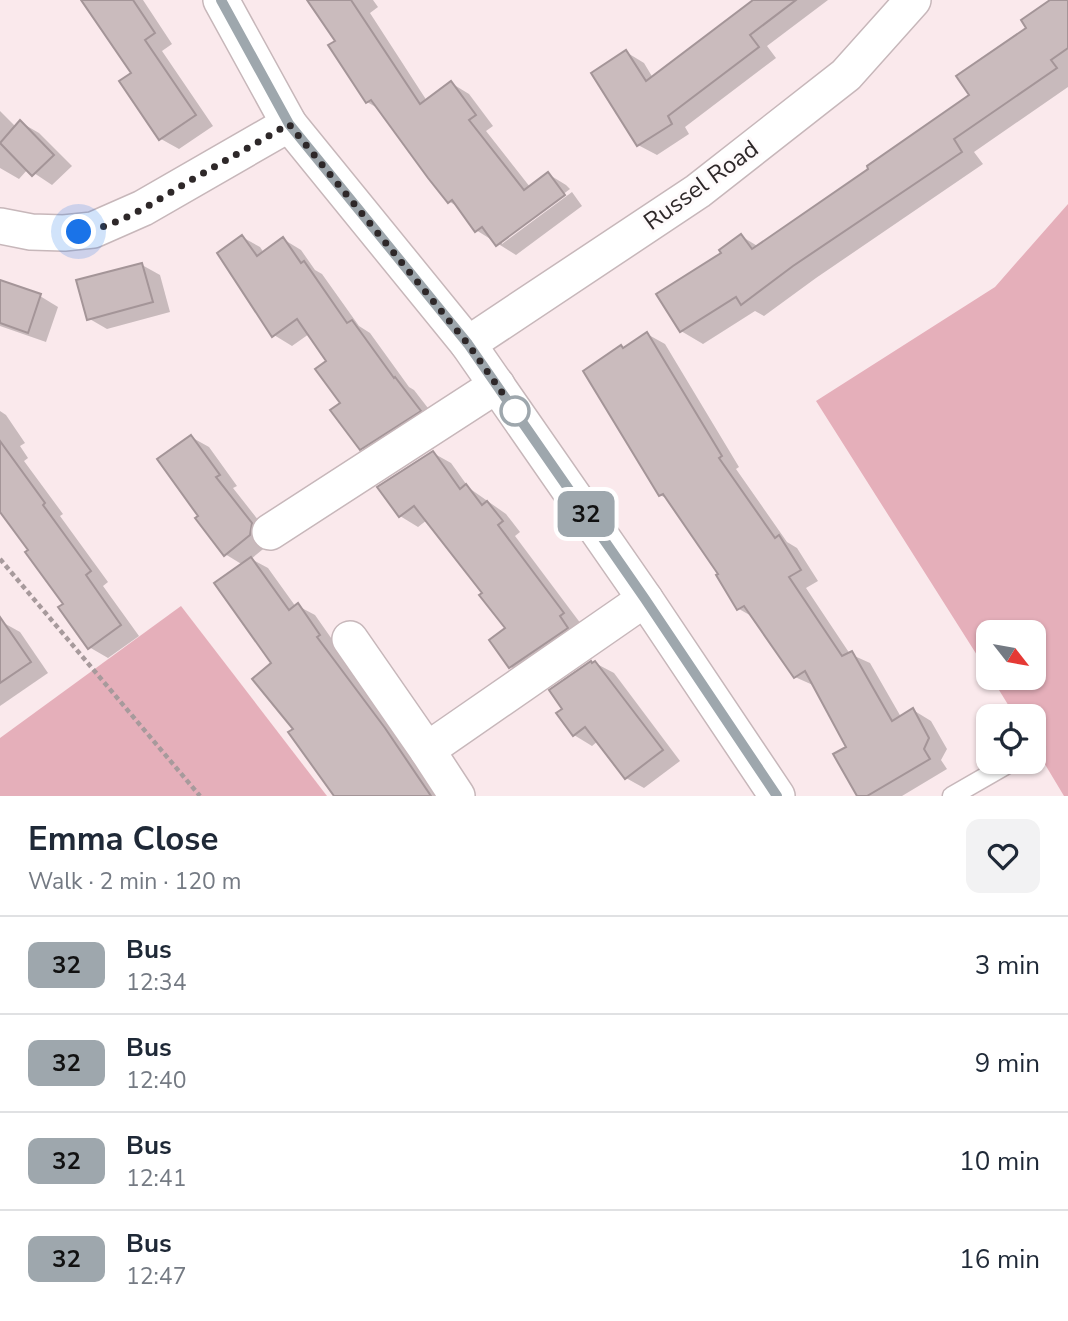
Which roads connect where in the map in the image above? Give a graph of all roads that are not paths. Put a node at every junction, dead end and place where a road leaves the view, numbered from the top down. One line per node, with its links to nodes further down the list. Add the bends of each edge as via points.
1 (221, 0): 3 (street)
2 (913, 0): 5 (street, Russel Road, via 846,75 708,182)
3 (289, 124): 4 (street, via 103,227 64,233); 5 (street)
4 (0, 226)
5 (468, 344): 6 (street)
6 (497, 385): 7 (street); 8 (street)
7 (270, 532)
8 (645, 599): 10 (street); 13 (street)
9 (350, 639): 10 (street)
10 (427, 750): 12 (street)
11 (991, 774): 14 (lane)
12 (457, 796)
13 (777, 796)
14 (953, 796)

